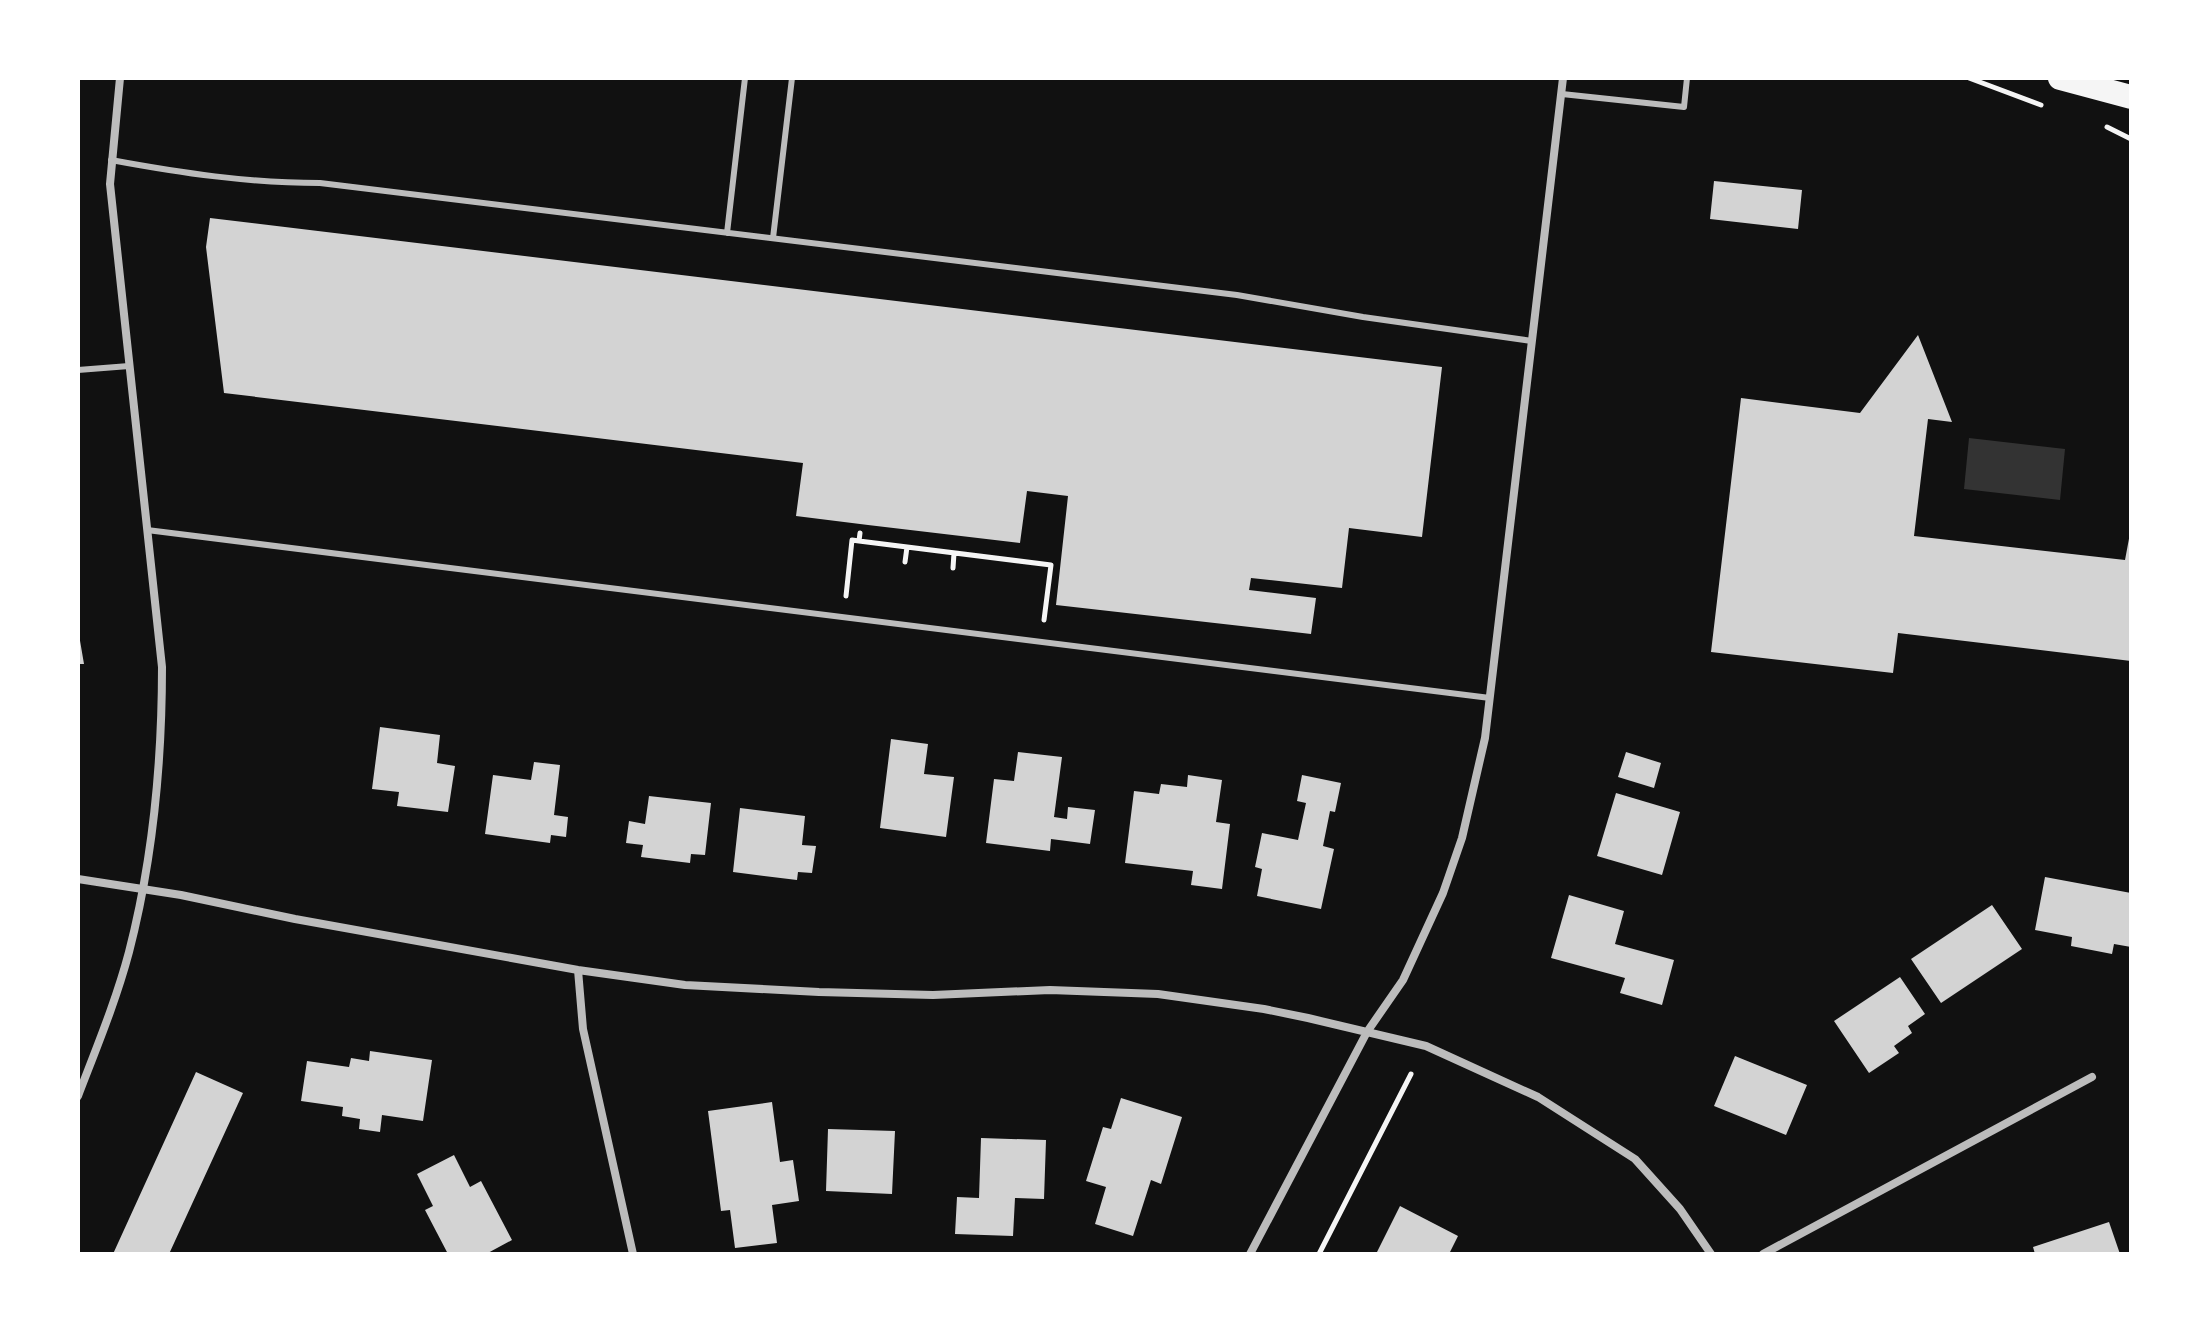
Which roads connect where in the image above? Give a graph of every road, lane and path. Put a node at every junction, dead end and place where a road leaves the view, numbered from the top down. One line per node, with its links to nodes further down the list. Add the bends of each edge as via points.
1 (120, 78): 9 (street)
2 (745, 78): 10 (lane)
3 (792, 78): 11 (lane)
4 (1563, 78): 7 (street)
5 (1687, 78): 7 (lane, via 1684,107)
6 (2060, 78): 8 (highway)
7 (1562, 94): 12 (street)
8 (2131, 97)
9 (111, 160): 10 (lane, via 190,175 320,183); 13 (street)
10 (727, 233): 11 (lane)
11 (773, 238): 12 (lane, via 1264,299)
12 (1532, 341): 24 (street)
13 (129, 366): 14 (lane); 15 (street)
14 (78, 370)
15 (147, 530): 24 (lane); 26 (street, via 162,667 162,733 154,826)
16 (860, 533): 17 (path)
17 (859, 541): 18 (path); 22 (path, via 852,540)
18 (907, 547): 19 (path); 20 (path)
19 (954, 553): 21 (path); 23 (path, via 1051,565)
20 (905, 562)
21 (953, 568)
22 (846, 591)
23 (1044, 615)
24 (1490, 698): 28 (street, via 1462,838 1443,893 1403,980)
25 (78, 879): 26 (street)
26 (141, 890): 27 (street); 31 (street, via 128,954)
27 (578, 970): 28 (street, via 685,985 819,992 1158,994 1264,1009); 32 (street, via 586,1042)
28 (1367, 1032): 33 (street); 35 (street, via 1426,1046 1538,1097 1635,1159)
29 (1411, 1074): 34 (path)
30 (2092, 1077): 36 (street)
31 (78, 1096)
32 (633, 1254)
33 (1250, 1254)
34 (1319, 1254)
35 (1711, 1254)
36 (1763, 1254)

